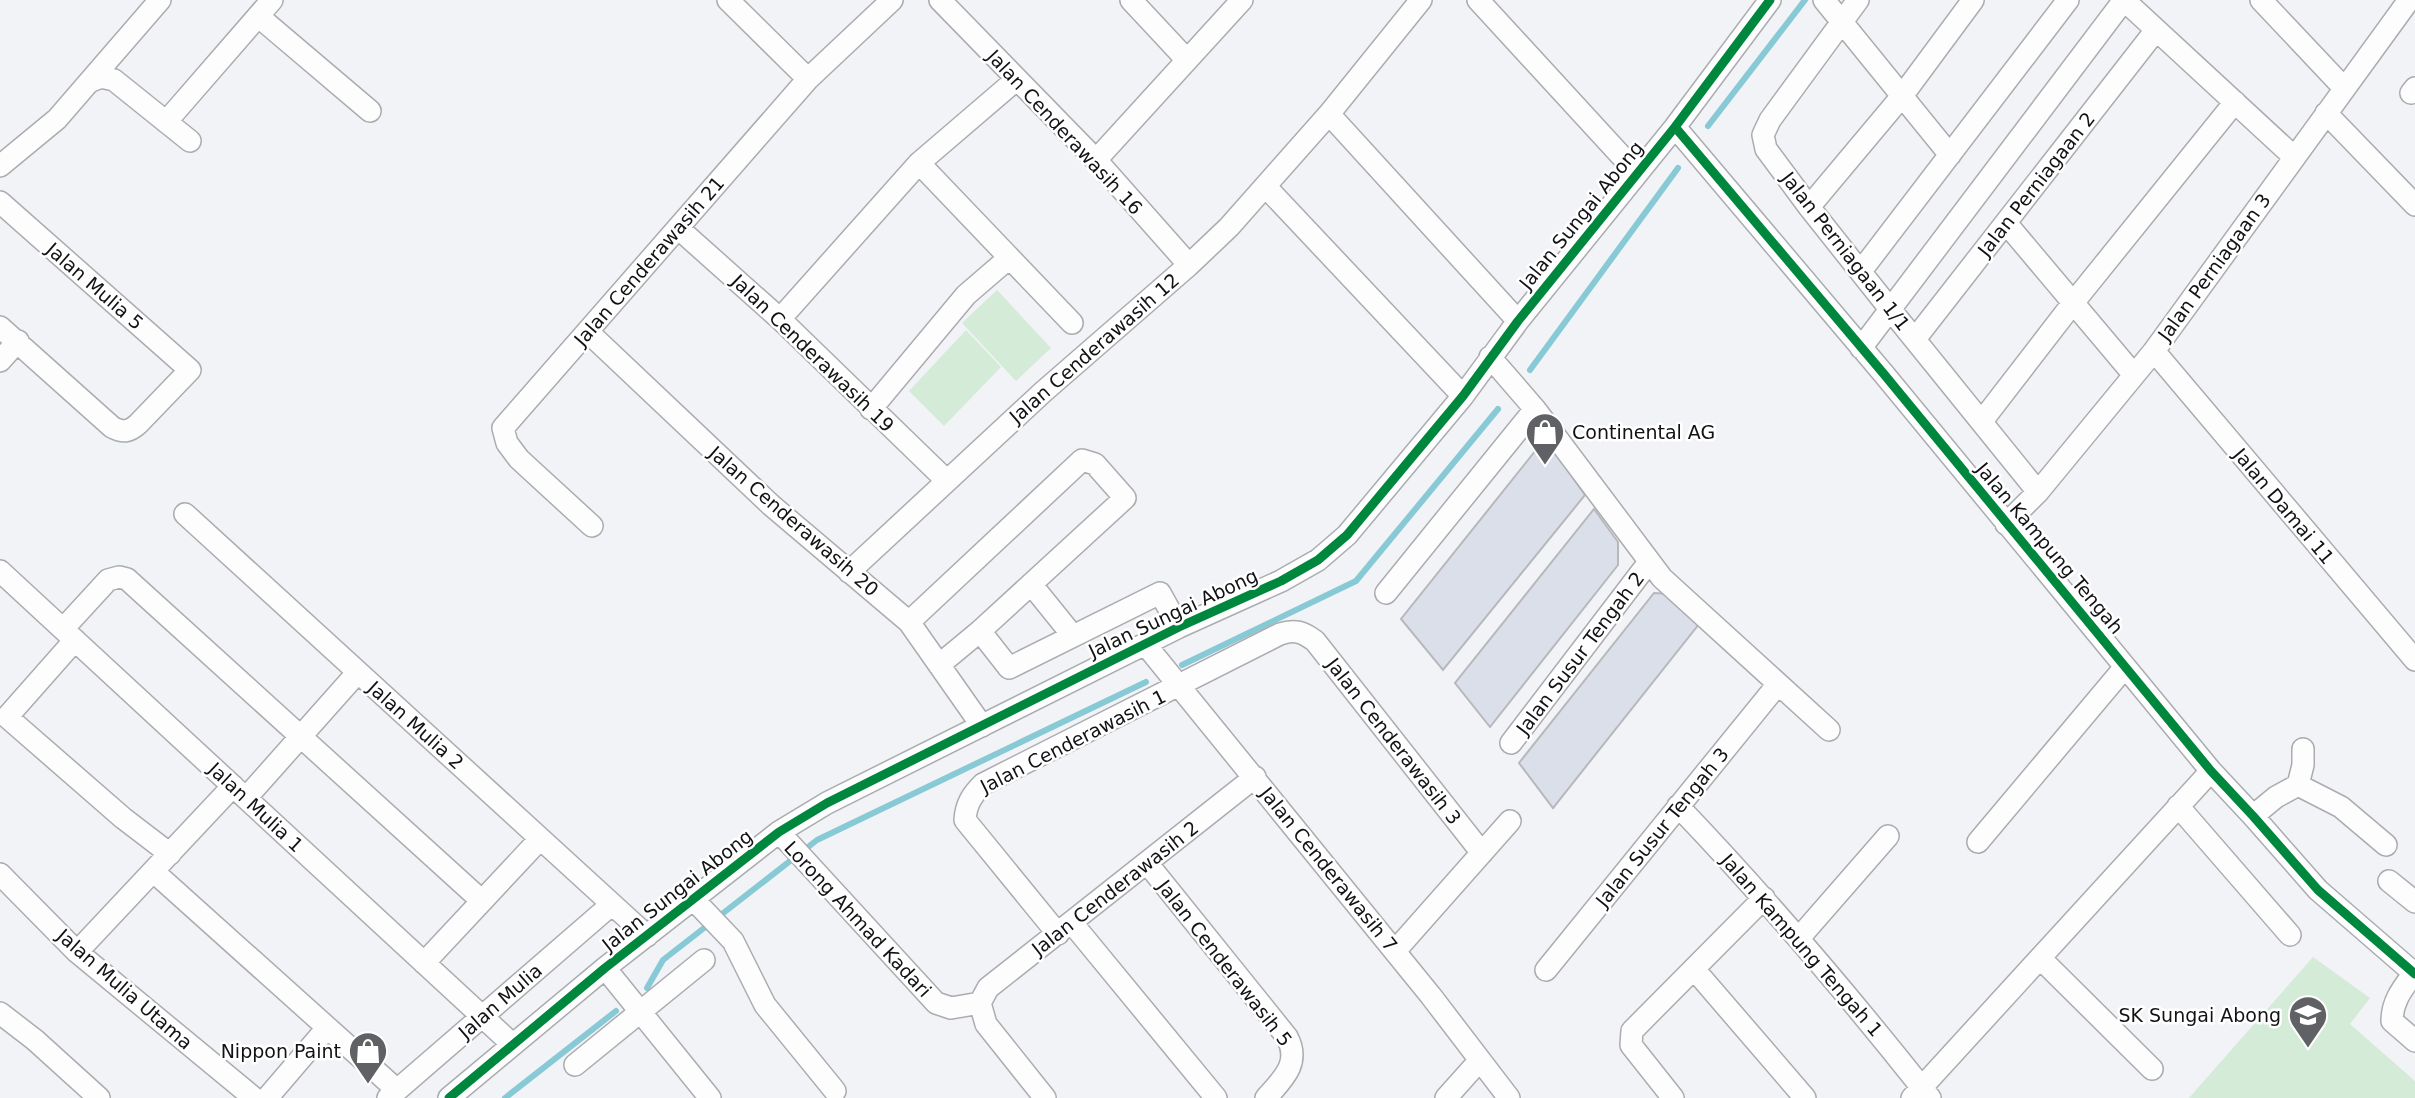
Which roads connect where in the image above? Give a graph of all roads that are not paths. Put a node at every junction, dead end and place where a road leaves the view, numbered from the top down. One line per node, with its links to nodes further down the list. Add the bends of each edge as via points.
1 (160, 0): 24 (street)
2 (272, 0): 18 (street)
3 (728, 0): 22 (street)
4 (892, 0): 22 (street, Jalan Cenderawasih 21)
5 (940, 0): 23 (street, Jalan Cenderawasih 16)
6 (1131, 0): 21 (street)
7 (1242, 0): 21 (street)
8 (1421, 0): 30 (street, Jalan Cenderawasih 12)
9 (1478, 0): 39 (street)
10 (1770, 0): 32 (street, Jalan Sungai Abong)
11 (1824, 0): 19 (street)
12 (1858, 0): 19 (street, Jalan Perniagaan 1/1)
13 (1973, 0): 26 (street)
14 (2068, 0): 34 (street)
15 (2124, 0): 20 (street); 50 (street, Jalan Perniagaan 2)
16 (2261, 0): 25 (street)
17 (2403, 2): 25 (street, Jalan Perniagaan 3)
18 (258, 16): 28 (street); 31 (street)
19 (1843, 21): 26 (street); 43 (street, Jalan Perniagaan 1/1, via 1763,135 1766,149)
20 (2156, 30): 27 (street); 44 (street, Jalan Perniagaan 2)
21 (1187, 60): 36 (street)
22 (808, 79): 45 (street, Jalan Cenderawasih 21)
23 (1017, 79): 36 (street, Jalan Cenderawasih 16); 37 (street)
24 (89, 82): 31 (street, via 101,77 114,80); 38 (street, via 57,119)
25 (2344, 88): 29 (street, Jalan Perniagaan 3)
26 (1902, 96): 34 (street); 43 (street)
27 (2235, 103): 35 (street); 49 (street)
28 (370, 111)
29 (2326, 113): 35 (street, Jalan Perniagaan 3); 42 (street)
30 (1329, 114): 40 (street, Jalan Cenderawasih 12); 52 (street)
31 (166, 122): 33 (street)
32 (1675, 127): 39 (street, Jalan Sungai Abong); 58 (street, Jalan Kampung Tengah)
33 (190, 141)
34 (1950, 155): 48 (street)
35 (2294, 157): 59 (street, Jalan Perniagaan 3)
36 (1096, 160): 47 (street, Jalan Cenderawasih 16)
37 (919, 163): 46 (street); 51 (street)
38 (0, 166)
39 (1637, 173): 52 (street, Jalan Sungai Abong)
40 (1266, 187): 47 (street, Jalan Cenderawasih 12); 63 (street)
41 (0, 202): 57 (street, Jalan Mulia 5, via 190,370 138,424 120,432)
42 (2415, 205)
43 (1809, 206): 48 (street, Jalan Perniagaan 1/1)
44 (2006, 223): 49 (street); 56 (street, Jalan Perniagaan 2)
45 (678, 228): 51 (street, Jalan Cenderawasih 19); 55 (street, Jalan Cenderawasih 21)
46 (1009, 258): 53 (street); 64 (street, via 966,295)
47 (1189, 265): 67 (street, Jalan Cenderawasih 12)
48 (1861, 271): 50 (street, Jalan Perniagaan 1/1)
49 (2073, 303): 62 (street); 66 (street)
50 (1890, 309): 56 (street, Jalan Perniagaan 1/1); 58 (street, Jalan Perniagaan 2)
51 (780, 319): 64 (street, Jalan Cenderawasih 19)
52 (1518, 321): 60 (street, Jalan Sungai Abong)
53 (1072, 323)
54 (0, 327): 57 (street)
55 (587, 332): 71 (street, Jalan Cenderawasih 21, via 503,428 519,459); 74 (street, Jalan Cenderawasih 20)
56 (1915, 339): 66 (street, Jalan Perniagaan 1/1)
57 (18, 341): 61 (street)
58 (1861, 348): 70 (street, Jalan Kampung Tengah)
59 (2154, 351): 62 (street, Jalan Perniagaan 3); 84 (street, Jalan Damai 11)
60 (1490, 357): 63 (street, Jalan Sungai Abong); 65 (street)
61 (0, 361)
62 (2134, 375): 68 (street, Jalan Perniagaan 3)
63 (1462, 396): 78 (street, Jalan Sungai Abong, via 1347,535 1318,559 1281,581)
64 (871, 409): 67 (street, Jalan Cenderawasih 19)
65 (1535, 409): 72 (street); 76 (street)
66 (1982, 421): 68 (street, Jalan Perniagaan 1/1)
67 (946, 480): 74 (street, Jalan Cenderawasih 12)
68 (2038, 492): 70 (street, Jalan Perniagaan 3)
69 (185, 514): 87 (street, Jalan Mulia 2)
70 (2006, 523): 86 (street, Jalan Kampung Tengah)
71 (593, 526)
72 (1649, 562): 88 (street); 94 (street, Jalan Susur Tengah 2)
73 (0, 571): 81 (street, Jalan Mulia 1)
74 (849, 572): 77 (street, Jalan Cenderawasih 20)
75 (1031, 584): 77 (street, via 1125,498 1089,461 1083,460); 79 (street); 82 (street)
76 (1386, 593)
77 (909, 622): 85 (street, Jalan Cenderawasih 20)
78 (1179, 627): 82 (street, via 1160,593); 83 (street, Jalan Sungai Abong)
79 (980, 631): 82 (street, via 1009,668); 85 (street)
80 (1304, 633): 89 (street, Jalan Cenderawasih 1, via 1280,634); 109 (street, Jalan Cenderawasih 3, via 1315,641)
81 (69, 635): 90 (street); 93 (street, via 108,580 127,579); 99 (street, Jalan Mulia 1)
82 (1073, 636)
83 (1145, 644): 89 (street, Jalan Cenderawasih 7); 91 (street, Jalan Sungai Abong)
84 (2415, 660)
85 (940, 665): 91 (street, Jalan Cenderawasih 20)
86 (2125, 667): 96 (street, Jalan Kampung Tengah); 107 (street)
87 (358, 673): 93 (street); 106 (street, Jalan Mulia 2)
88 (1778, 684): 92 (street); 100 (street, Jalan Susur Tengah 3)
89 (1180, 686): 97 (street, Jalan Cenderawasih 7); 120 (street, Jalan Cenderawasih 1, via 983,784 965,809 965,820)
90 (4, 714): 110 (street)
91 (982, 726): 104 (street, Jalan Sungai Abong)
92 (1829, 730)
93 (301, 737): 99 (street); 117 (street)
94 (1511, 743)
95 (2303, 748): 98 (street)
96 (2211, 771): 101 (street); 102 (street, Jalan Kampung Tengah)
97 (1255, 777): 111 (street, Jalan Cenderawasih 2); 124 (street, Jalan Cenderawasih 7)
98 (2298, 785): 102 (street); 108 (street, via 2341,807)
99 (239, 792): 110 (street); 128 (street, Jalan Mulia 1)
100 (1678, 806): 115 (street, Jalan Kampung Tengah 1); 131 (street, Jalan Susur Tengah 3)
101 (2178, 806): 121 (street); 126 (street)
102 (2253, 816): 132 (street, Jalan Kampung Tengah, via 2318,890)
103 (1510, 821): 109 (street)
104 (779, 832): 116 (street, Jalan Sungai Abong); 133 (street, Lorong Ahmad Kadari, via 936,1003 951,1008)
105 (1888, 836): 123 (street)
106 (540, 839): 117 (street); 119 (street, Jalan Mulia 2)
107 (1978, 842)
108 (2385, 845)
109 (1482, 853): 124 (street)
110 (170, 854): 112 (street)
111 (1147, 863): 120 (street, Jalan Cenderawasih 2); 153 (street, Jalan Cenderawasih 5, via 1294,1050 1282,1080)
112 (154, 872): 125 (street); 137 (street)
113 (0, 874): 125 (street, Jalan Mulia Utama)
114 (2389, 881): 118 (street)
115 (1764, 898): 123 (street, Jalan Kampung Tengah 1); 130 (street)
116 (694, 900): 122 (street, Jalan Sungai Abong); 143 (street, via 740,953 765,1005)
117 (482, 901): 128 (street)
118 (2415, 902)
119 (611, 905): 122 (street, Jalan Mulia 2); 136 (street, Jalan Mulia)
120 (1065, 928): 133 (street, Jalan Cenderawasih 2, via 988,988); 152 (street, Jalan Cenderawasih 1)
121 (2290, 935)
122 (647, 936): 129 (street, Jalan Sungai Abong)
123 (1799, 938): 145 (street, Jalan Kampung Tengah 1)
124 (1395, 951): 140 (street, Jalan Cenderawasih 7)
125 (77, 952): 147 (street, Jalan Mulia Utama)
126 (2040, 958): 142 (street); 145 (street)
127 (704, 960): 134 (street)
128 (424, 963): 136 (street, Jalan Mulia 1)
129 (605, 968): 134 (street); 139 (street, Jalan Sungai Abong)
130 (1695, 969): 156 (street, via 1632,1031 1631,1045); 157 (street)
131 (1546, 970)
132 (2415, 973): 138 (street, via 2399,993 2392,1021)
133 (980, 1003): 151 (street, via 986,1024)
134 (641, 1011): 141 (street); 150 (street)
135 (0, 1013): 146 (street)
136 (483, 1017): 139 (street, Jalan Mulia 1); 144 (street, Jalan Mulia)
137 (327, 1028): 144 (street); 148 (street)
138 (2415, 1041)
139 (512, 1044): 149 (street, Jalan Sungai Abong)
140 (1480, 1060): 154 (street); 155 (street, Jalan Cenderawasih 7)
141 (575, 1065)
142 (2151, 1069)
143 (835, 1091)
144 (393, 1094)
145 (1921, 1094)
146 (99, 1098)
147 (254, 1098)
148 (267, 1098)
149 (449, 1098)
150 (710, 1098)
151 (1045, 1098)
152 (1216, 1098)
153 (1266, 1098)
154 (1446, 1098)
155 (1509, 1098)
156 (1673, 1098)
157 (1805, 1098)

